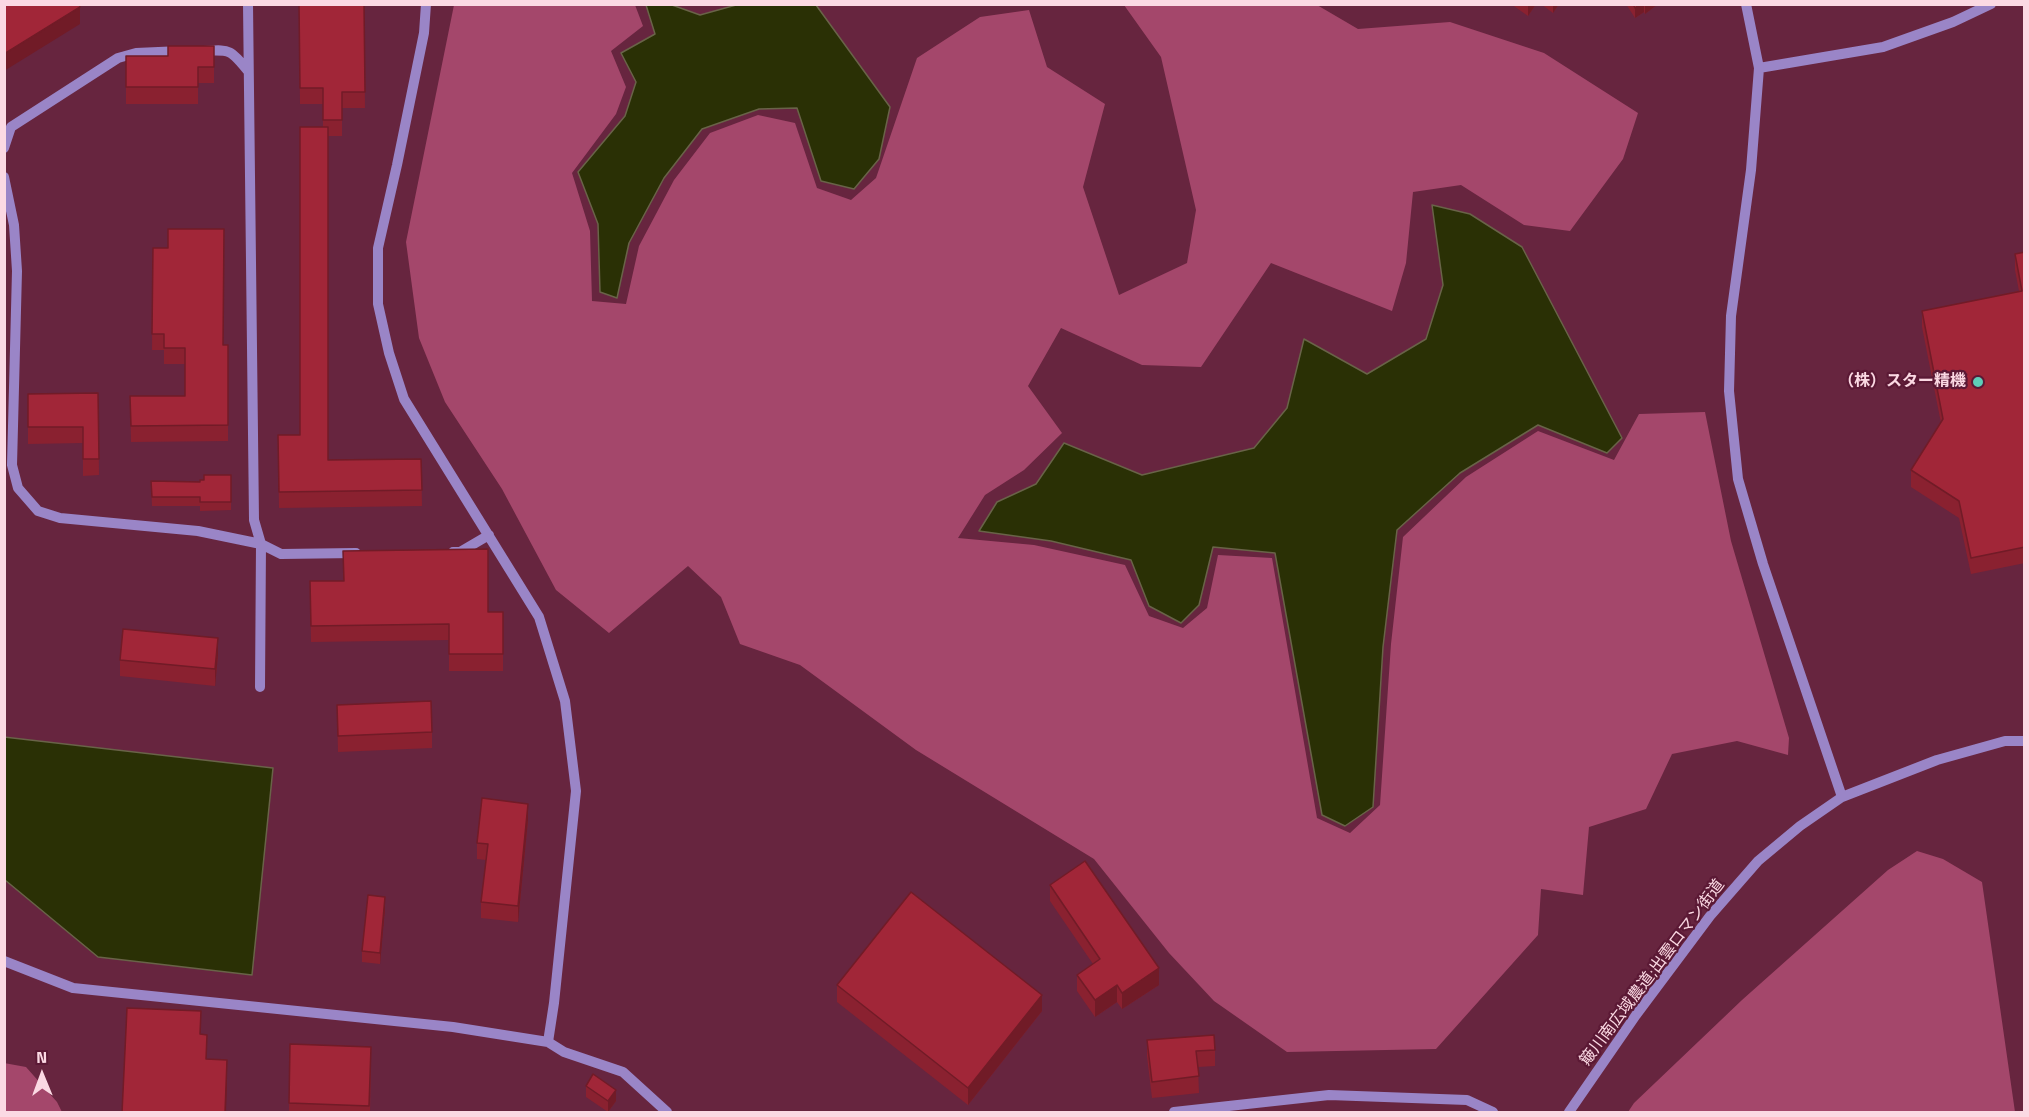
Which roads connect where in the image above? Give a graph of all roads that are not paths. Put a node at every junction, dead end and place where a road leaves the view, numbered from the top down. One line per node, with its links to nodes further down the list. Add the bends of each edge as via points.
1 (248, 4): 6 (street)
2 (426, 4): 9 (street, via 424,33 378,248 378,304 388,353 404,399)
3 (1746, 4): 5 (street)
4 (1991, 4): 5 (street, via 1883,47)
5 (1759, 68): 15 (street, via 1751,170 1731,316 1729,391 1737,478)
6 (248, 70): 7 (street, via 235,54 224,50 136,53 118,58 11,127); 10 (street, via 254,520)
7 (4, 148)
8 (4, 177): 10 (street, via 14,225 17,271 12,465 18,488 39,511 60,518 198,531)
9 (489, 535): 11 (street, via 460,552); 17 (street, via 539,617 565,700 576,791)
10 (261, 544): 12 (street, via 281,554); 13 (street)
11 (436, 552)
12 (364, 553)
13 (260, 687)
14 (2025, 741): 15 (street, 簸川南広域農道;出雲ロマン街道, via 2005,741 1937,760)
15 (1842, 797): 21 (street, 簸川南広域農道;出雲ロマン街道, via 1800,826 1751,869 1710,916)
16 (4, 961): 17 (street, via 73,988 453,1027)
17 (548, 1042): 18 (street, via 564,1052 623,1072)
18 (667, 1113)
19 (1174, 1113): 20 (street, via 1329,1095 1467,1100)
20 (1494, 1113)
21 (1569, 1113)

